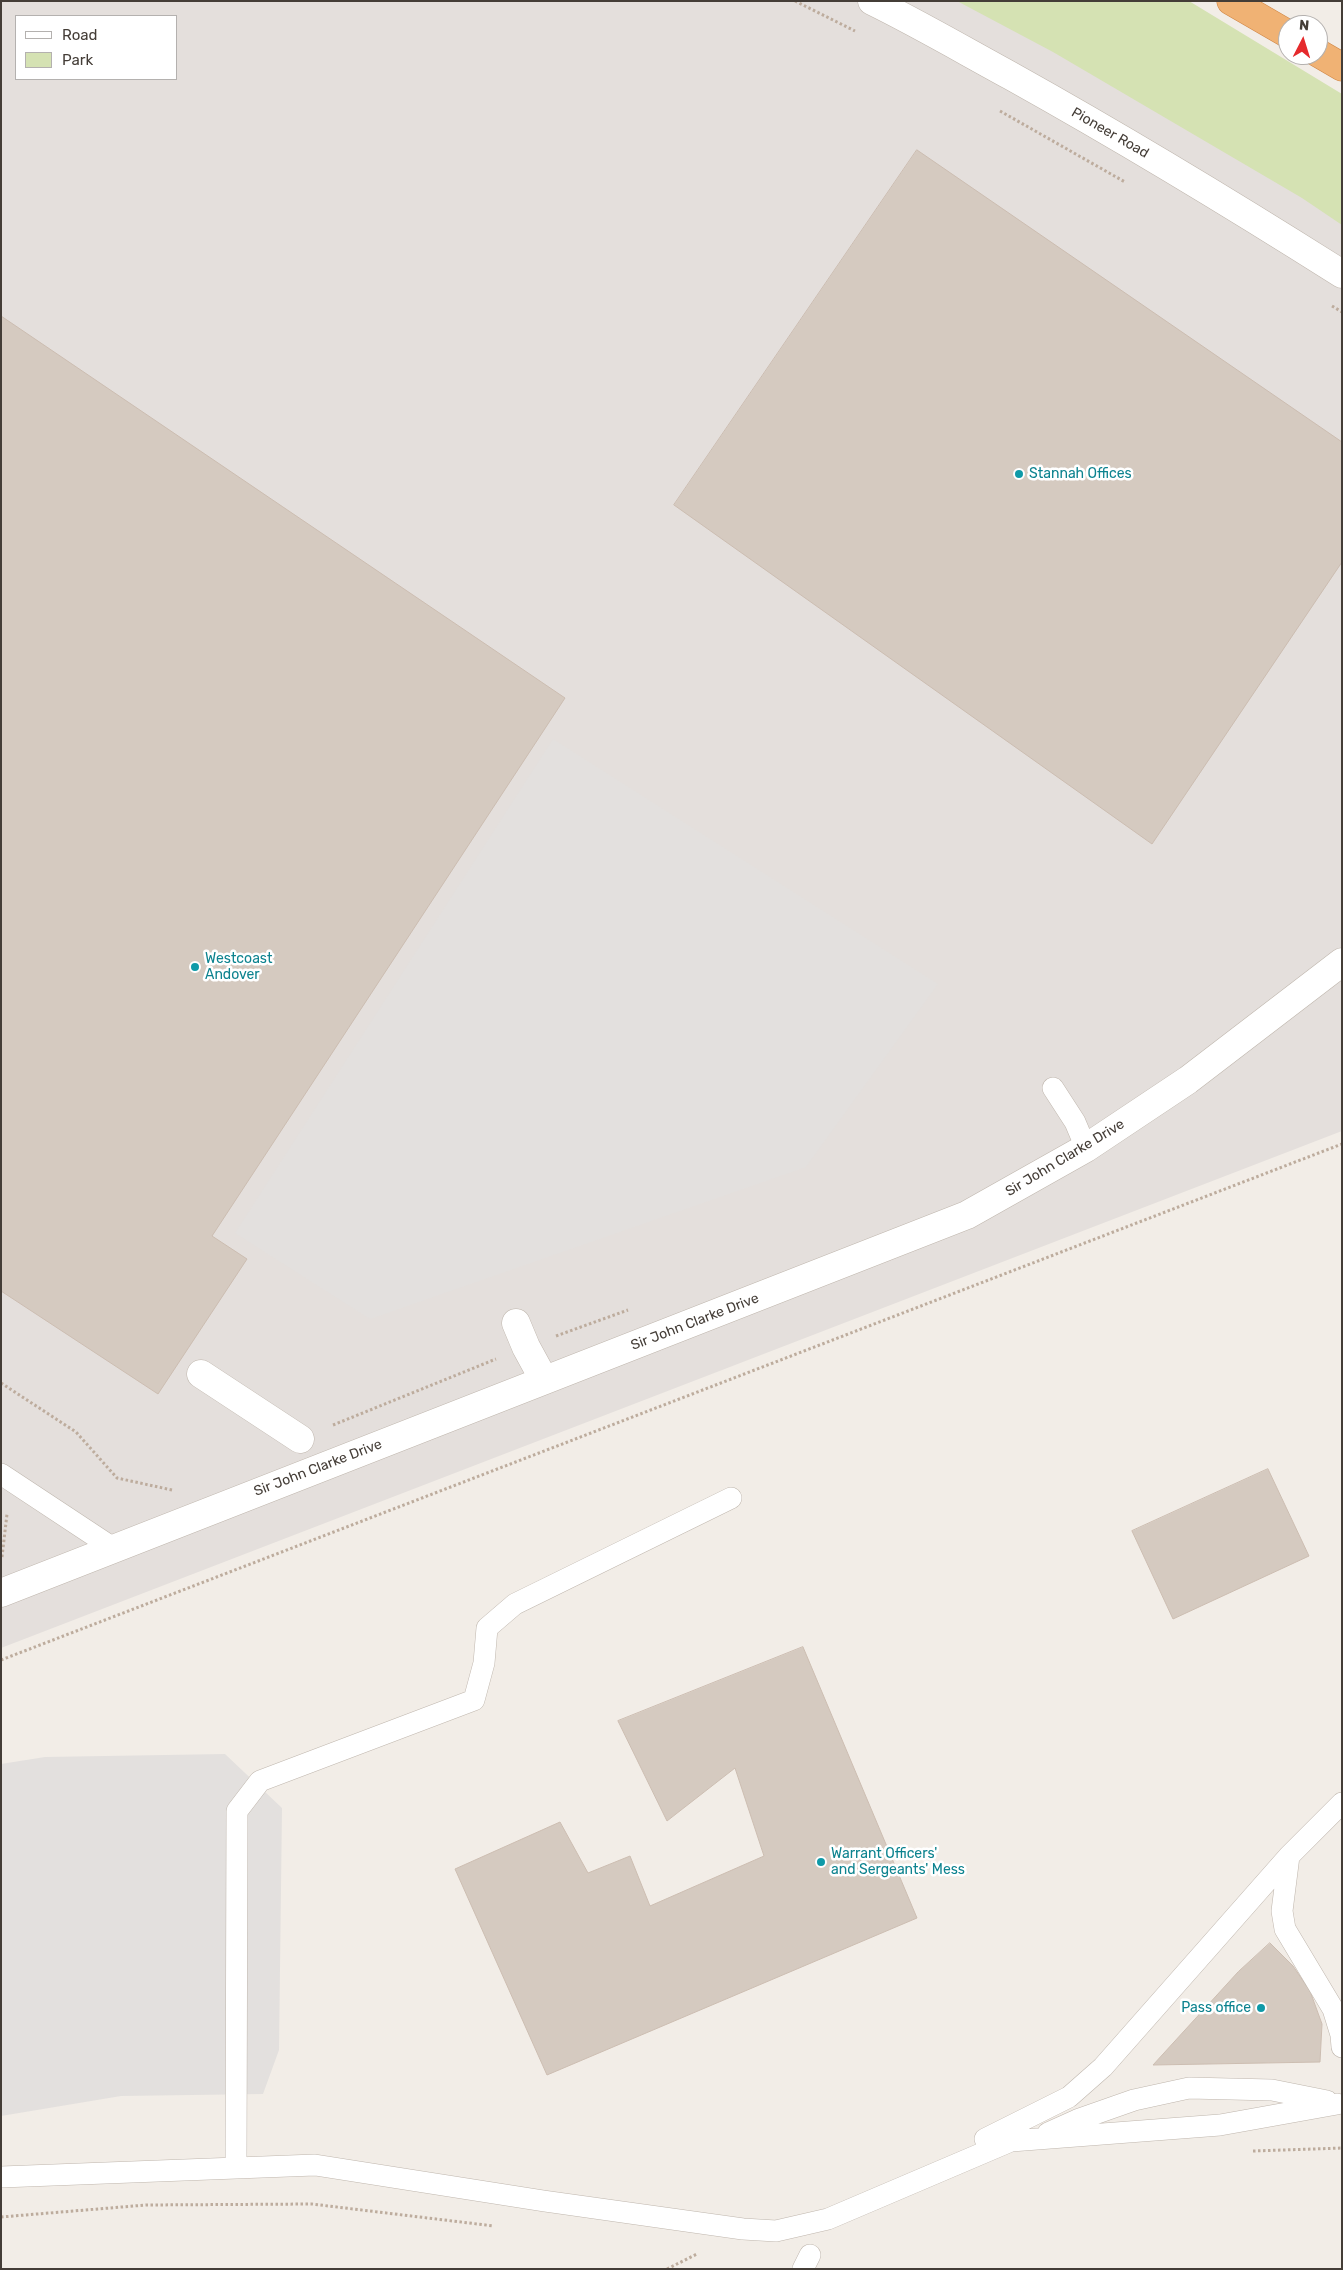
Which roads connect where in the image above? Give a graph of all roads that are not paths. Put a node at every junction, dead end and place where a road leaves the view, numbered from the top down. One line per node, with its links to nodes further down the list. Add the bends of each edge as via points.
1 (872, 1): 6 (street, Pioneer Road, via 1042,93 1219,196)
2 (1231, 1): 3 (highway)
3 (1278, 28)
4 (1328, 59): 5 (highway)
5 (1342, 67)
6 (1342, 274)
7 (1342, 962): 9 (street, Sir John Clarke Drive, via 1188,1080)
8 (1053, 1088): 9 (lane, via 1075,1122)
9 (1086, 1148): 12 (street, Sir John Clarke Drive, via 967,1215)
10 (521, 1335): 12 (street)
11 (201, 1374): 13 (street)
12 (544, 1380): 16 (street, Sir John Clarke Drive)
13 (300, 1439)
14 (1, 1474): 16 (lane)
15 (732, 1498): 23 (lane, via 514,1604 487,1628 484,1663 474,1700 260,1782 237,1811)
16 (113, 1548): 17 (street, Sir John Clarke Drive)
17 (1, 1592)
18 (1342, 1803): 19 (lane)
19 (1289, 1856): 20 (lane, via 1282,1910 1285,1929 1333,2009); 25 (lane, via 1103,2067 1069,2098 1008,2126)
20 (1342, 2047)
21 (1340, 2104): 22 (lane, via 1220,2125); 22 (lane, via 1272,2090 1189,2088 1134,2100)
22 (1035, 2139): 25 (lane, via 1011,2140)
23 (236, 2166): 24 (lane); 25 (lane, via 315,2165 743,2230 776,2231 828,2219)
24 (1, 2177)
25 (864, 2204)

